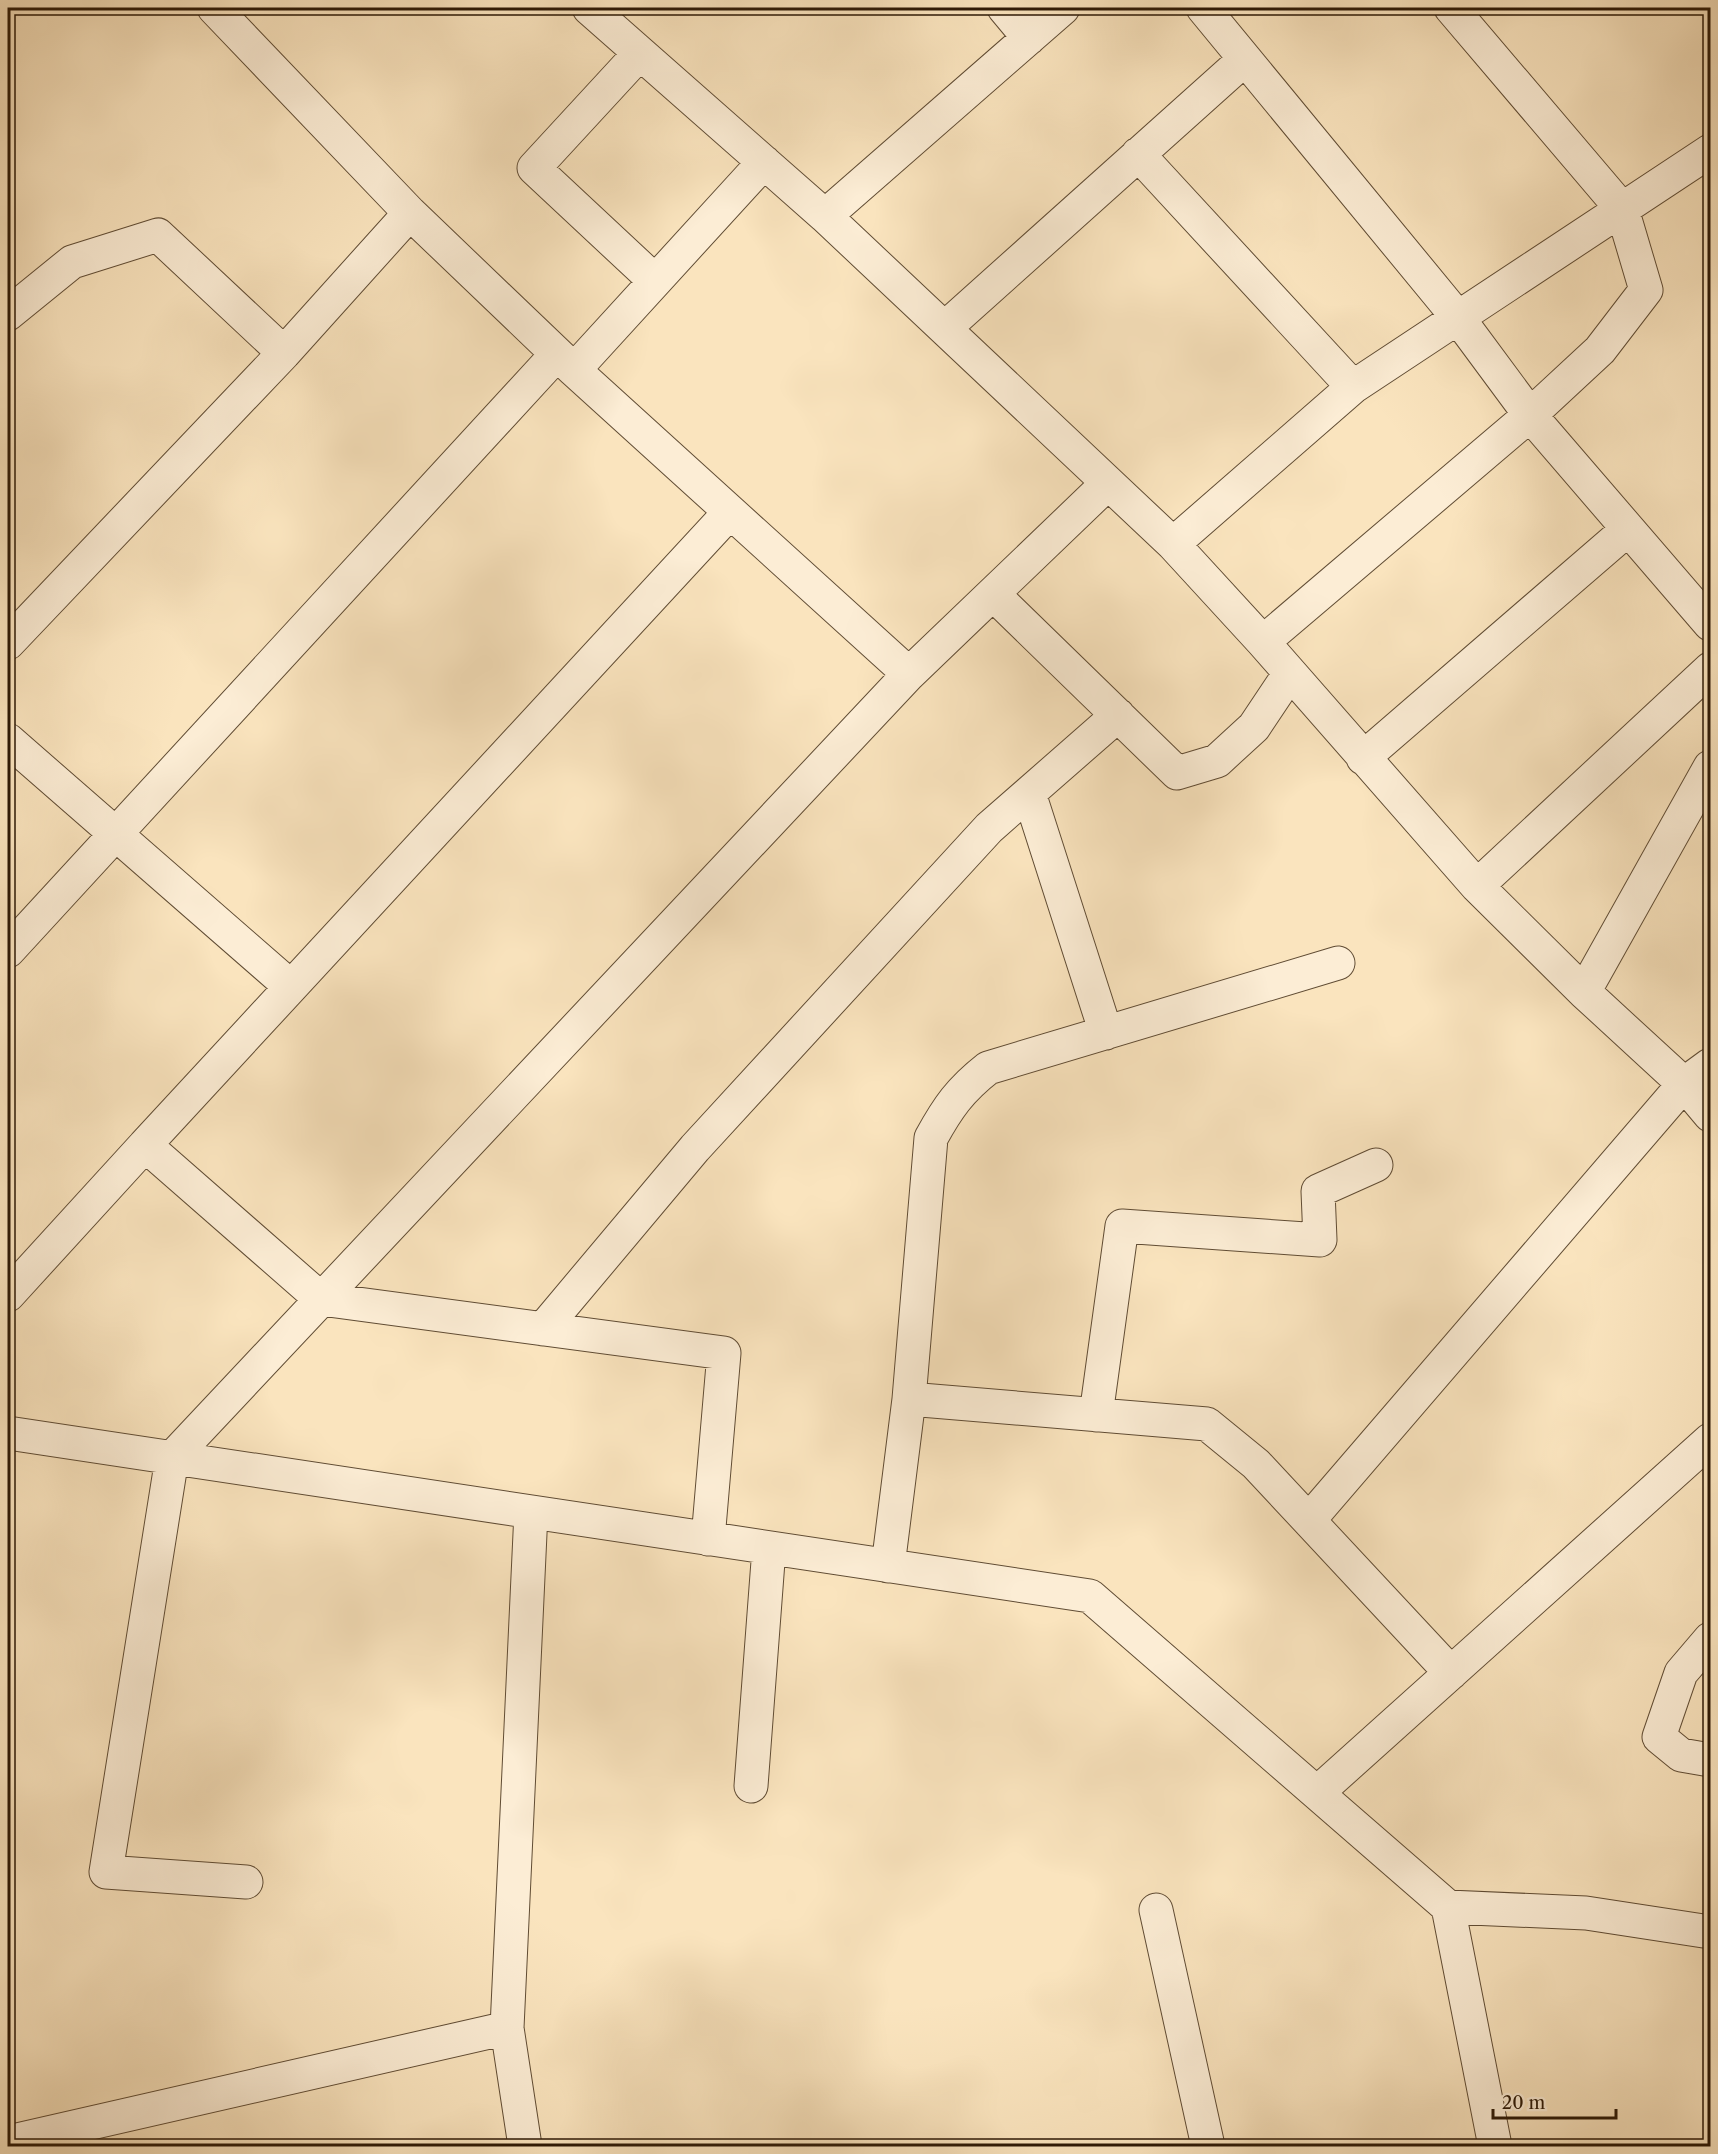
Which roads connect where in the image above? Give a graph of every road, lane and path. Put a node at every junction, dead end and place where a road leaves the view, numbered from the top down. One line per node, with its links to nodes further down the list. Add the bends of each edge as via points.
1 (214, 8): 14 (street)
2 (589, 8): 8 (street)
3 (1004, 8): 7 (street)
4 (1063, 8): 7 (street)
5 (1203, 8): 9 (street)
6 (1451, 8): 13 (street)
7 (1029, 38): 15 (street)
8 (640, 53): 12 (street); 16 (street, via 534,168)
9 (1245, 59): 11 (street); 18 (street)
10 (1710, 151): 13 (street)
11 (1138, 154): 19 (street); 22 (street)
12 (764, 162): 15 (street); 16 (street)
13 (1622, 209): 18 (street); 23 (street, via 1646,290 1600,351)
14 (410, 213): 20 (street); 21 (street)
15 (825, 216): 19 (street)
16 (655, 281): 21 (street)
17 (8, 314): 20 (street, via 72,262 158,235)
18 (1459, 319): 22 (street); 23 (street)
19 (945, 328): 24 (street)
20 (284, 353): 31 (street)
21 (565, 362): 25 (street); 40 (street)
22 (1353, 387): 27 (street)
23 (1530, 416): 26 (street); 30 (street)
24 (1107, 484): 27 (street); 28 (street)
25 (730, 512): 34 (street); 44 (street)
26 (1627, 530): 29 (street); 37 (street)
27 (1173, 544): 30 (street)
28 (994, 595): 34 (street); 35 (street)
29 (1710, 624)
30 (1263, 642): 33 (street)
31 (8, 643)
32 (1710, 669): 41 (street)
33 (1290, 673): 35 (street, via 1254,727 1217,761 1177,773); 37 (street)
34 (909, 674): 53 (street)
35 (1118, 716): 39 (street)
36 (8, 740): 40 (street)
37 (1363, 758): 41 (street)
38 (1710, 767): 45 (street)
39 (1029, 793): 46 (street); 54 (street, via 989,828 694,1148)
40 (115, 834): 42 (street); 44 (street)
41 (1477, 886): 45 (street)
42 (8, 951)
43 (1338, 963): 46 (street)
44 (291, 987): 50 (street)
45 (1584, 992): 48 (street)
46 (1107, 1032): 55 (street, via 988,1068 965,1086 947,1108 931,1138)
47 (1710, 1065): 48 (street)
48 (1684, 1084): 49 (street); 61 (street)
49 (1710, 1115)
50 (144, 1145): 52 (street); 53 (street)
51 (1376, 1165): 56 (street, via 1318,1191 1320,1240 1122,1226)
52 (8, 1295)
53 (321, 1299): 54 (street); 59 (street)
54 (543, 1329): 62 (street, via 724,1353)
55 (909, 1399): 56 (street); 64 (street)
56 (1096, 1415): 61 (street, via 1207,1424 1256,1464)
57 (8, 1433): 59 (street)
58 (1710, 1440): 66 (street)
59 (172, 1458): 60 (street); 70 (street, via 106,1872)
60 (531, 1512): 62 (street); 74 (street)
61 (1309, 1520): 66 (street)
62 (708, 1539): 63 (street)
63 (769, 1548): 64 (street); 68 (street)
64 (888, 1566): 69 (street, via 1090,1596)
65 (1710, 1639): 67 (street, via 1681,1673 1659,1737 1681,1755)
66 (1451, 1673): 69 (street)
67 (1710, 1760)
68 (751, 1786)
69 (1317, 1793): 71 (street)
70 (246, 1882)
71 (1448, 1907): 73 (street, via 1586,1913); 78 (street)
72 (1156, 1910): 77 (street)
73 (1710, 1932)
74 (507, 2028): 75 (street); 76 (street)
75 (8, 2142)
76 (525, 2146)
77 (1208, 2146)
78 (1495, 2146)

